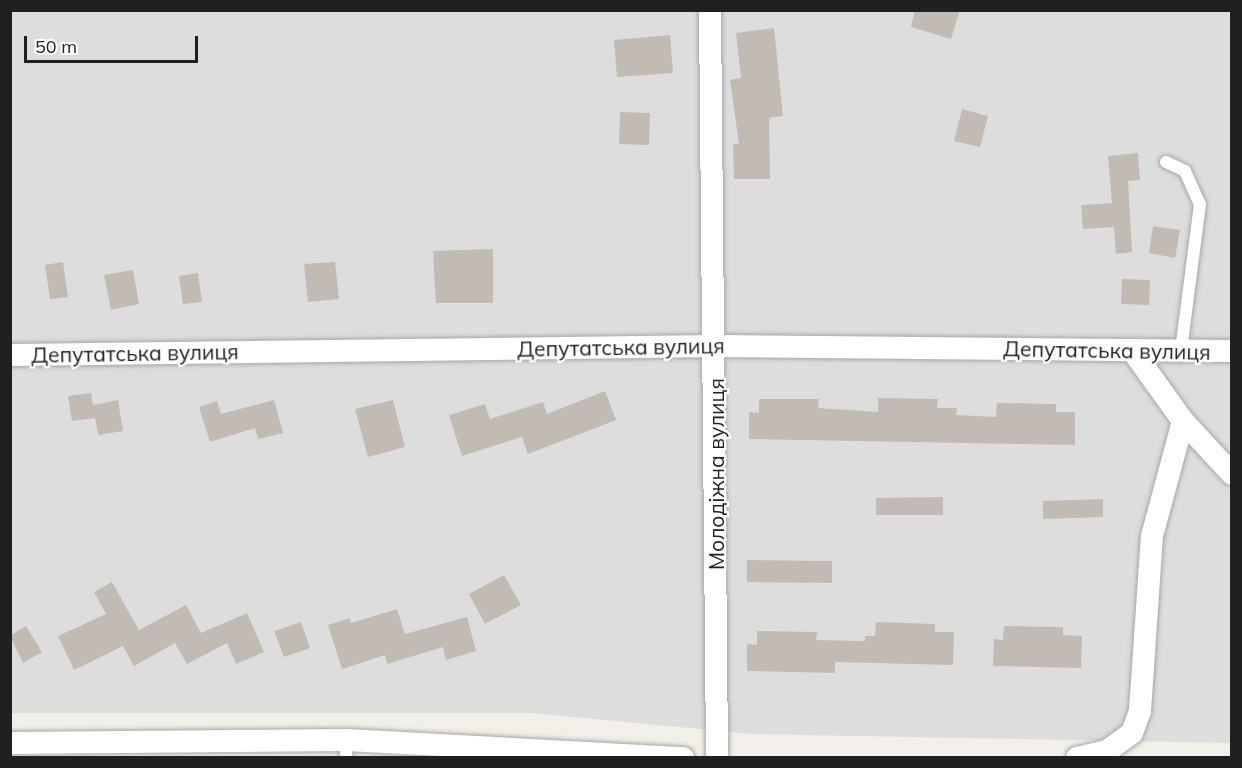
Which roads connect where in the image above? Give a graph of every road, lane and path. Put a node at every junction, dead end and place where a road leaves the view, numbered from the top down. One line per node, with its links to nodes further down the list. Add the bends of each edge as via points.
1 (710, 10): 3 (street, Молодіжна вулиця)
2 (1166, 162): 5 (lane, via 1185,171 1200,204)
3 (716, 346): 4 (street, Депутатська вулиця); 7 (street, Депутатська вулиця); 13 (street, Молодіжна вулиця)
4 (1132, 350): 5 (street, Депутатська вулиця); 8 (street)
5 (1182, 350): 6 (street, Депутатська вулиця)
6 (1232, 351)
7 (10, 355)
8 (1183, 421): 9 (street); 14 (street, via 1152,536 1140,711 1132,733 1107,751)
9 (1232, 474)
10 (10, 743): 11 (street)
11 (346, 749): 12 (street)
12 (684, 758)
13 (717, 758)
14 (1077, 758)

